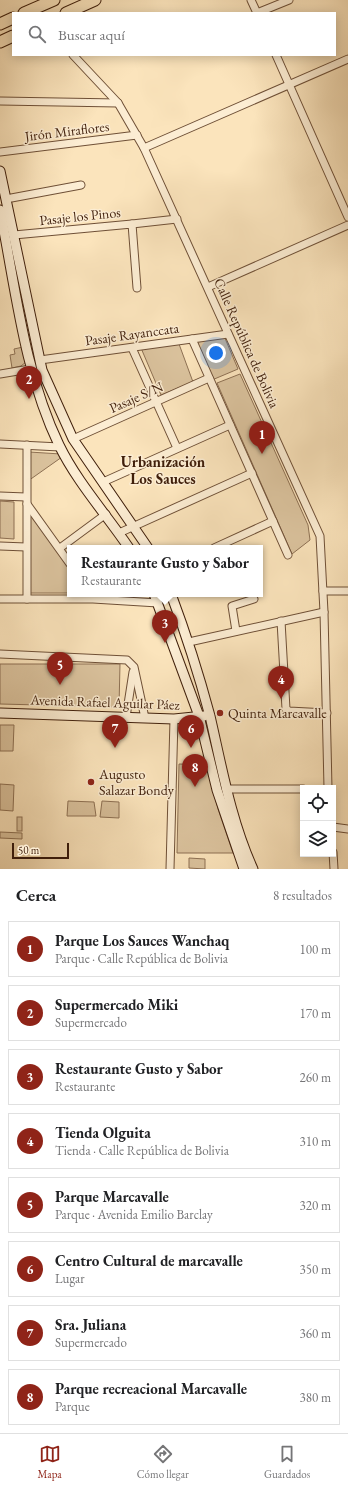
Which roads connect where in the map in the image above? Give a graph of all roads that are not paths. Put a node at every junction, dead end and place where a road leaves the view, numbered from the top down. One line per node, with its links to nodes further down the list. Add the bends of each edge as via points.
1 (54, 0): 5 (main road)
2 (95, 0): 6 (main road)
3 (251, 0): 7 (street)
4 (289, 0): 8 (street)
5 (26, 12)
6 (68, 12)
7 (257, 12)
8 (259, 12)
9 (12, 18): 10 (main road)
10 (0, 24)
11 (12, 36): 12 (main road)
12 (0, 42)
13 (74, 56): 18 (street, Calle República de Bolivia)
14 (276, 56): 16 (street)
15 (348, 59): 16 (street)
16 (289, 83): 20 (street); 26 (street)
17 (0, 101): 18 (street)
18 (118, 103): 19 (street, Calle República de Bolivia)
19 (137, 136): 20 (street, Calle República de Bolivia); 21 (street, Jirón Miraflores)
20 (144, 148): 27 (street, Calle República de Bolivia)
21 (0, 152)
22 (0, 171): 24 (main road)
23 (81, 185): 24 (street)
24 (6, 199): 30 (main road)
25 (0, 210): 31 (main road)
26 (348, 217)
27 (177, 219): 28 (street); 32 (street, Calle República de Bolivia)
28 (132, 224): 30 (street, Pasaje los Pinos); 33 (street, Pasaje los Pinos)
29 (348, 225): 32 (street)
30 (14, 235): 37 (main road)
31 (4, 250): 38 (main road)
32 (208, 287): 34 (street, Calle República de Bolivia)
33 (137, 288)
34 (228, 334): 35 (street, Pasaje Rayanccata); 64 (street, Calle República de Bolivia, via 320,536)
35 (192, 339): 36 (street, Pasaje Rayanccata); 40 (street)
36 (132, 348): 37 (street, Pasaje Rayanccata); 41 (street)
37 (40, 360): 43 (main road, via 42,370)
38 (30, 369): 39 (street); 46 (main road)
39 (0, 374)
40 (209, 378): 41 (street, Pasaje S/N); 42 (street)
41 (156, 402): 43 (street, Pasaje S/N); 47 (street)
42 (230, 425): 47 (street); 48 (street)
43 (73, 439): 49 (main road)
44 (0, 444): 45 (street)
45 (27, 445): 46 (street); 51 (street)
46 (60, 447): 52 (main road)
47 (177, 448): 49 (street)
48 (252, 473): 53 (street); 54 (street)
49 (103, 482): 54 (main road)
50 (0, 496): 51 (street)
51 (26, 500): 60 (street); 61 (street)
52 (106, 514): 55 (main road); 61 (street)
53 (273, 521): 58 (street); 62 (street)
54 (134, 526): 55 (street); 57 (main road)
55 (119, 533): 56 (main road)
56 (127, 545)
57 (146, 545)
58 (221, 545)
59 (0, 546): 60 (street)
60 (26, 547): 69 (street)
61 (60, 548): 63 (street)
62 (288, 555)
63 (67, 559)
64 (323, 591): 65 (street); 73 (street, Calle República de Bolivia)
65 (348, 591)
66 (67, 597): 69 (street)
67 (124, 597): 70 (street)
68 (172, 597): 76 (main road)
69 (27, 598): 71 (street)
70 (156, 598): 82 (main road)
71 (0, 599)
72 (254, 599): 75 (street, via 232,606)
73 (324, 612): 74 (street); 80 (street, Calle República de Bolivia)
74 (281, 621): 75 (street); 80 (street, via 286,709)
75 (236, 631): 76 (street)
76 (189, 642): 81 (main road)
77 (0, 654): 78 (street, via 127,660)
78 (134, 667): 83 (street); 84 (street)
79 (0, 713): 83 (main road, Avenida Rafael Aguilar Páez)
80 (327, 713): 86 (street, Calle República de Bolivia)
81 (209, 715): 82 (main road, Avenida Rafael Aguilar Páez); 88 (main road)
82 (198, 716): 85 (main road, Avenida Rafael Aguilar Páez); 93 (main road, via 217,790)
83 (126, 717): 84 (main road, Avenida Rafael Aguilar Páez)
84 (145, 718): 85 (main road, Avenida Rafael Aguilar Páez)
85 (174, 719): 92 (street)
86 (328, 785)
87 (300, 789): 88 (street)
88 (226, 790): 94 (main road, via 244,849)
89 (336, 827): 90 (street)
90 (348, 829)
91 (333, 857): 95 (street)
92 (170, 869)
93 (244, 869)
94 (253, 869)
95 (334, 869)

